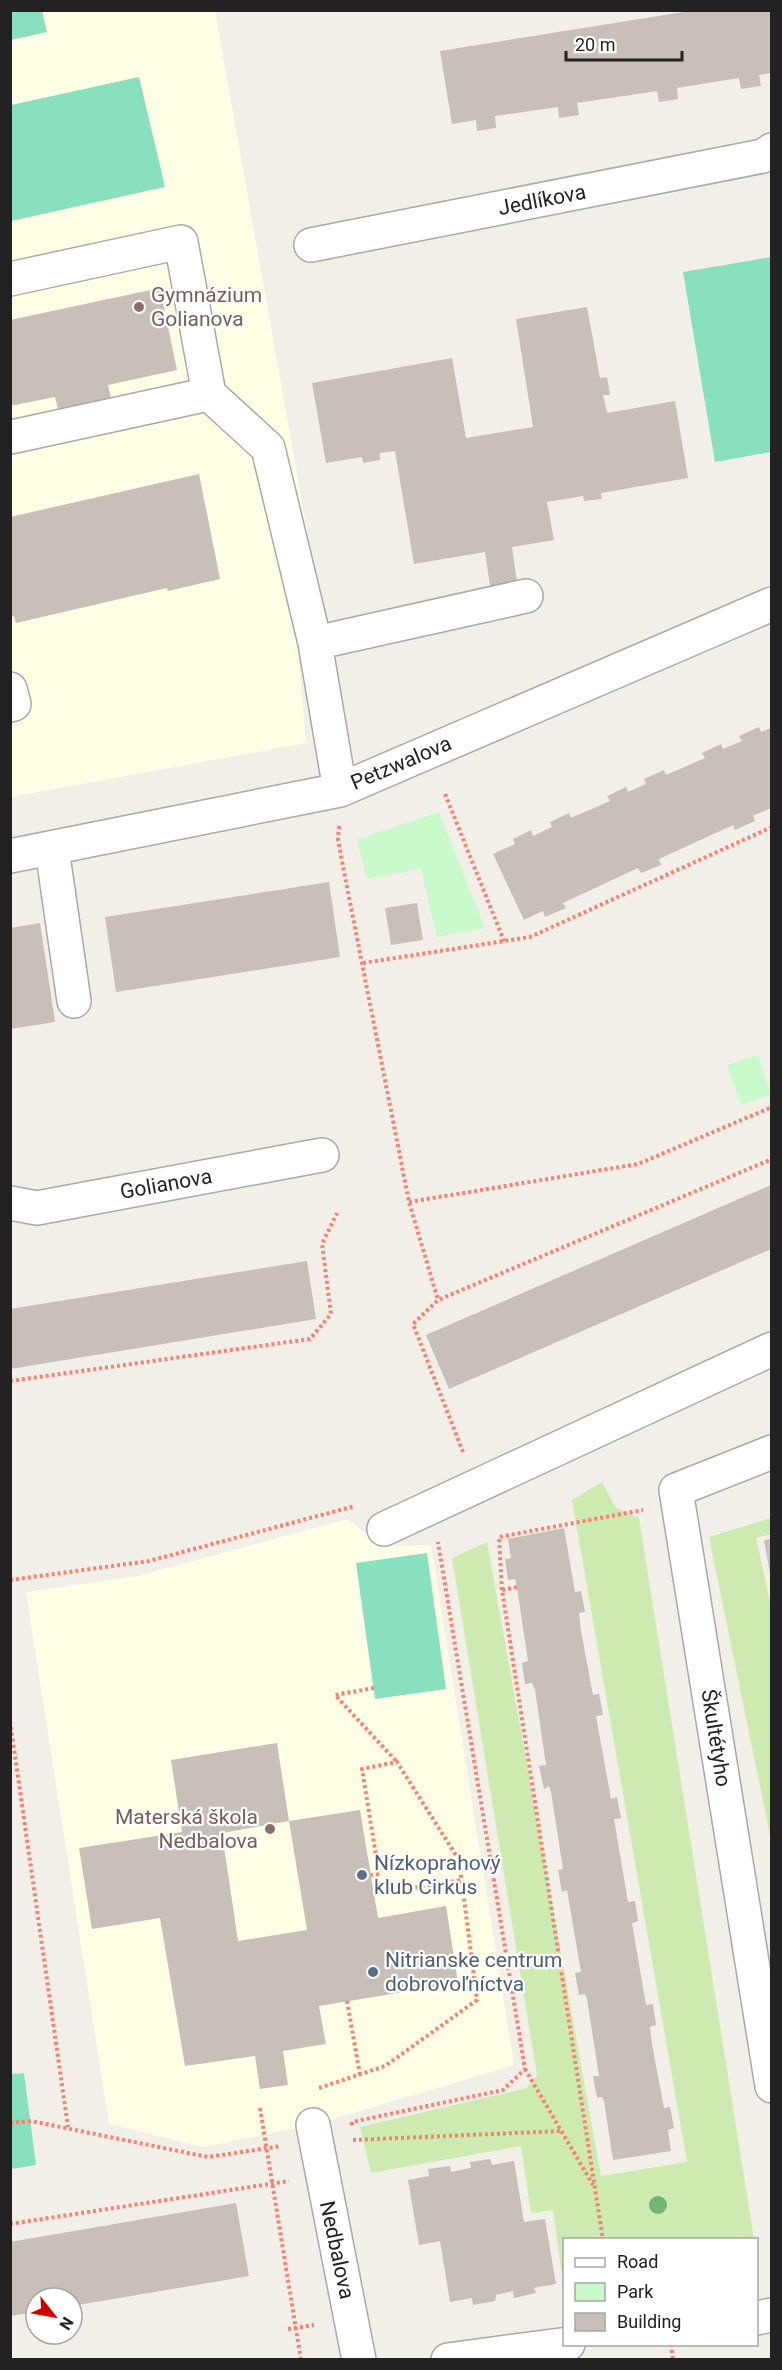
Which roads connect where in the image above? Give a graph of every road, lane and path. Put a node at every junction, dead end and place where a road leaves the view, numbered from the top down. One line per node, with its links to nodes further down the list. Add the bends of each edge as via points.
1 (771, 150): 2 (street, Jedlíkova, via 763,156)
2 (311, 245)
3 (10, 279): 4 (street, via 180,242)
4 (209, 394): 5 (street); 8 (street, via 268,448)
5 (11, 437)
6 (526, 597): 8 (street)
7 (771, 604): 11 (street, Petzwalova)
8 (315, 643): 11 (street)
9 (10, 689): 10 (street, via 14,704)
10 (10, 705)
11 (340, 790): 14 (street, Petzwalova); 17 (path, via 338,840)
12 (445, 794): 16 (path)
13 (771, 827): 16 (path, via 530,937)
14 (52, 849): 15 (street, Petzwalova); 18 (street)
15 (10, 856)
16 (504, 941): 17 (path)
17 (363, 963): 22 (path)
18 (74, 1001)
19 (771, 1107): 22 (path, via 638,1164)
20 (322, 1155): 23 (street, Golianova, via 37,1208)
21 (771, 1159): 25 (path)
22 (409, 1202): 25 (path)
23 (10, 1203)
24 (337, 1213): 27 (path, via 322,1244 331,1314 310,1339)
25 (438, 1300): 29 (path, via 413,1324)
26 (771, 1349): 31 (street)
27 (10, 1381)
28 (771, 1452): 46 (street, Škultétyho, via 676,1490)
29 (464, 1455)
30 (644, 1510): 36 (path, via 499,1537)
31 (384, 1529)
32 (438, 1540): 44 (path)
33 (149, 1561): 34 (path)
34 (10, 1580)
35 (517, 1587): 36 (path)
36 (502, 1590): 56 (path)
37 (374, 1688): 39 (path, via 335,1695)
38 (10, 1721): 49 (path)
39 (397, 1762): 40 (path, via 362,1769 379,1874); 41 (path, via 459,1860)
40 (371, 1875)
41 (462, 1880): 42 (path); 45 (path, via 477,2000 385,2066)
42 (374, 1894)
43 (347, 2001): 45 (path)
44 (525, 2069): 50 (path); 52 (path, via 503,2090 352,2122)
45 (360, 2075): 51 (path, via 308,2092)
46 (771, 2086)
47 (260, 2108): 53 (path)
48 (10, 2123): 49 (path, via 31,2121)
49 (68, 2127): 53 (path, via 208,2157)
50 (562, 2131): 52 (path); 56 (path)
51 (314, 2133): 52 (path); 53 (path); 54 (street, Nedbalova)
52 (351, 2140)
53 (267, 2148): 55 (path)
54 (322, 2176): 55 (path); 61 (street, Nedbalova)
55 (272, 2184): 57 (path); 60 (path)
56 (595, 2188): 58 (path)
57 (10, 2224)
58 (603, 2238)
59 (563, 2345): 62 (street)
60 (301, 2360)
61 (359, 2360)
62 (448, 2360)

